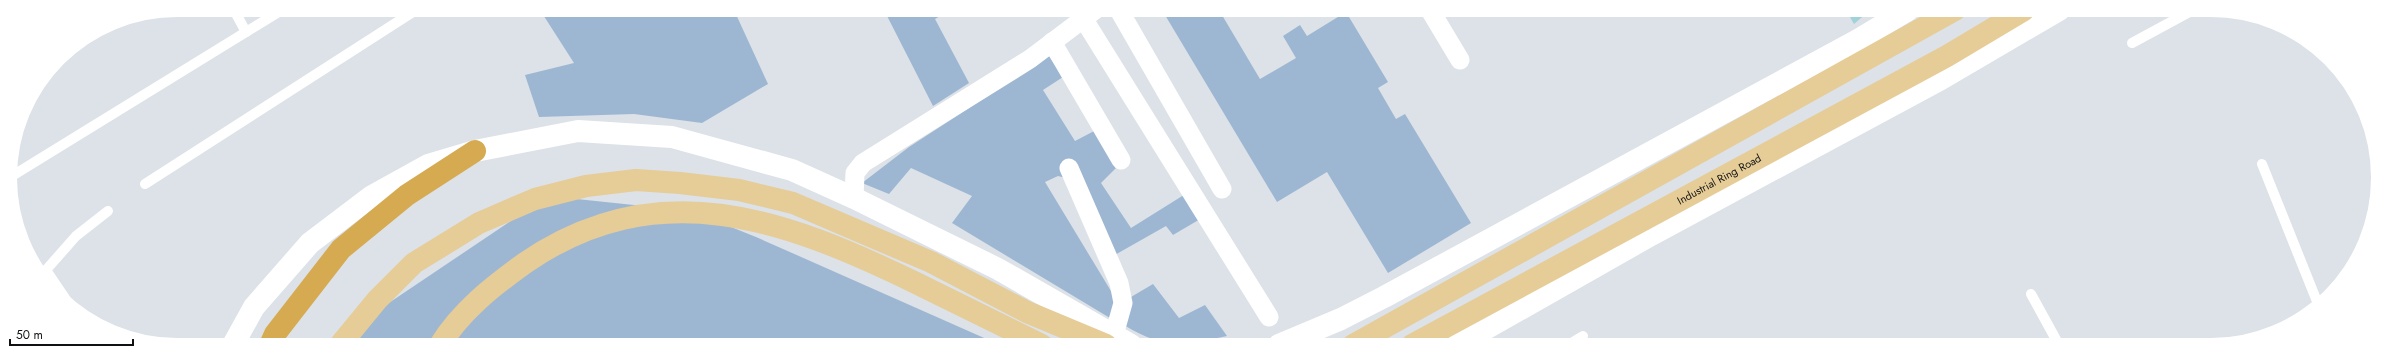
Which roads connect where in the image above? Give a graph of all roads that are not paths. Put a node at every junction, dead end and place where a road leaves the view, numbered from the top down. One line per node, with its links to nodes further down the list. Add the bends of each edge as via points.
1 (238, 17): 13 (lane)
2 (271, 17): 13 (lane)
3 (405, 17): 22 (lane)
4 (1085, 17): 14 (street)
5 (1091, 17): 29 (street)
6 (1122, 17): 23 (street)
7 (1434, 17): 16 (street)
8 (1895, 17): 39 (street, via 1858,40 1384,297)
9 (1942, 17): 40 (main road)
10 (2012, 17): 41 (main road, Industrial Ring Road, via 1947,56)
11 (2047, 17): 42 (street, via 1941,79 1651,235)
12 (2180, 17): 15 (lane)
13 (246, 32): 21 (lane)
14 (1052, 42): 18 (street); 24 (street, via 1030,59 864,164 855,173)
15 (2132, 43)
16 (1460, 60)
17 (475, 151): 24 (street, via 578,130 672,137 792,170); 31 (street, via 428,165 372,196 310,243 254,307); 32 (highway, via 407,195 341,249)
18 (1122, 160)
19 (2262, 164): 28 (lane)
20 (1069, 168): 38 (street, via 1119,283 1123,303)
21 (17, 173)
22 (145, 184)
23 (1222, 189)
24 (854, 198): 37 (street, via 998,269)
25 (108, 211): 26 (lane)
26 (44, 266)
27 (2031, 294): 44 (lane)
28 (2316, 298)
29 (1269, 317)
30 (1583, 336): 43 (lane)
31 (237, 338)
32 (273, 338)
33 (346, 338): 36 (main road, via 377,300 414,263 479,223 535,199 586,186 636,180 739,190 793,204 931,262 1027,312)
34 (444, 338): 35 (main road, via 450,329 493,286 544,250 597,226 644,215 691,211 774,224 814,237 858,255)
35 (1028, 338)
36 (1105, 338)
37 (1110, 338)
38 (1118, 338)
39 (1295, 338)
40 (1366, 338)
41 (1425, 338)
42 (1469, 338)
43 (1580, 338)
44 (2055, 338)

